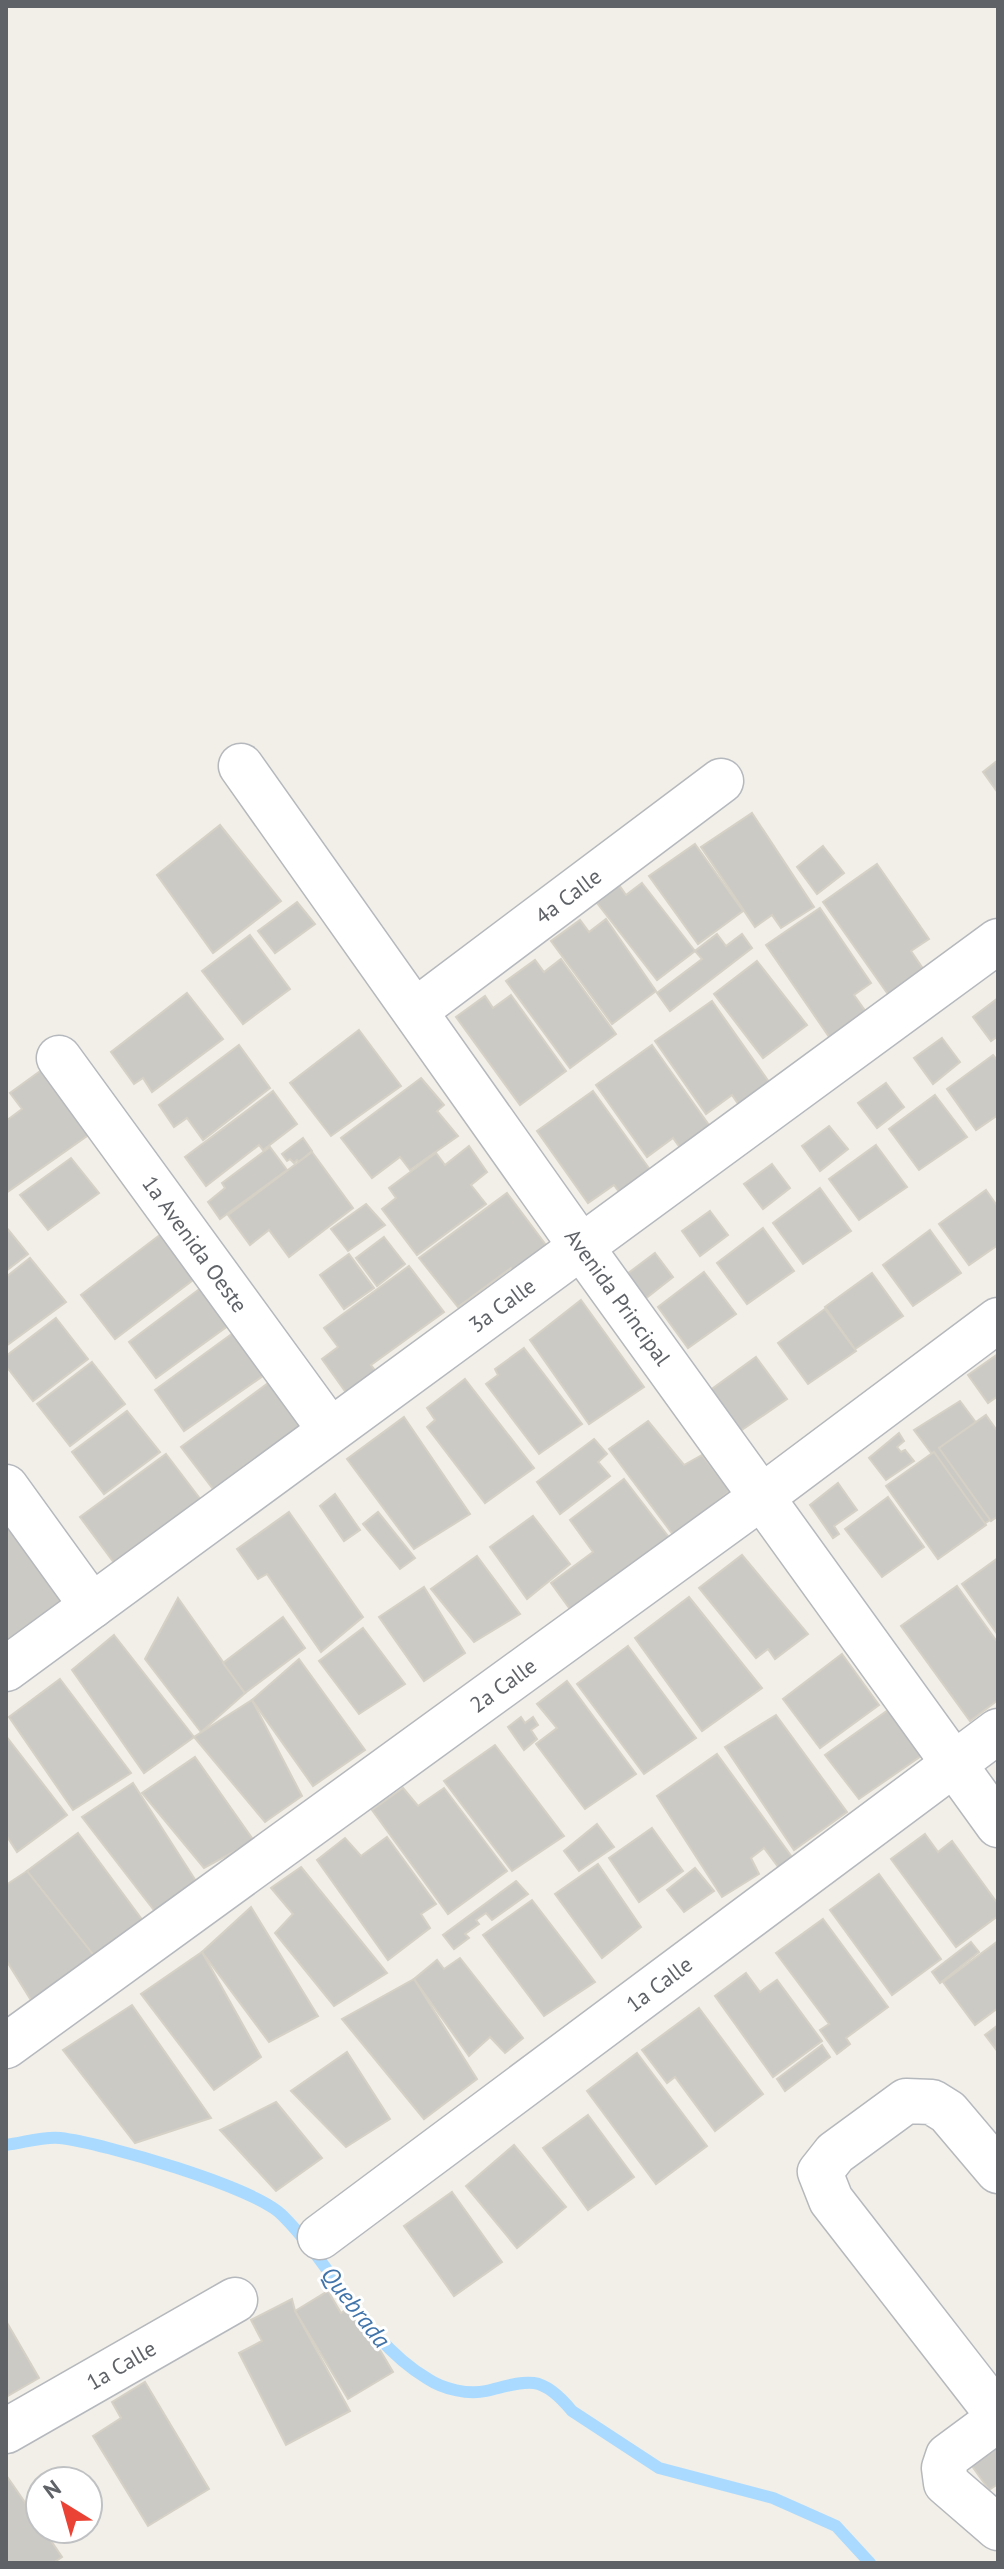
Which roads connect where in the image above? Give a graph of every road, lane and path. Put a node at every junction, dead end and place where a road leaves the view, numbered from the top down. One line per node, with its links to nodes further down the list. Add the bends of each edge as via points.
1 (241, 766): 4 (street, Avenida Principal)
2 (721, 781): 4 (street, 4a Calle)
3 (998, 941): 6 (street, 3a Calle)
4 (415, 1011): 6 (street, Avenida Principal)
5 (59, 1058): 8 (street, 1a Avenida Oeste)
6 (582, 1248): 8 (street, 3a Calle); 10 (street, Avenida Principal)
7 (998, 1320): 10 (street, 2a Calle)
8 (330, 1430): 11 (street, 3a Calle)
9 (6, 1487): 11 (street)
10 (763, 1496): 14 (street, Avenida Principal); 16 (street, 2a Calle)
11 (92, 1606): 12 (street, 3a Calle)
12 (6, 1669)
13 (998, 1731): 14 (street, 1a Calle)
14 (953, 1764): 15 (street, Avenida Principal); 18 (street, 1a Calle)
15 (998, 1825)
16 (6, 2046)
17 (998, 2171): 20 (street, via 948,2112 932,2102 906,2101 835,2153 820,2172 831,2200)
18 (320, 2237)
19 (235, 2300): 21 (street, 1a Calle)
20 (998, 2417): 22 (street, via 948,2456 944,2468 946,2483)
21 (6, 2431)
22 (998, 2528)

